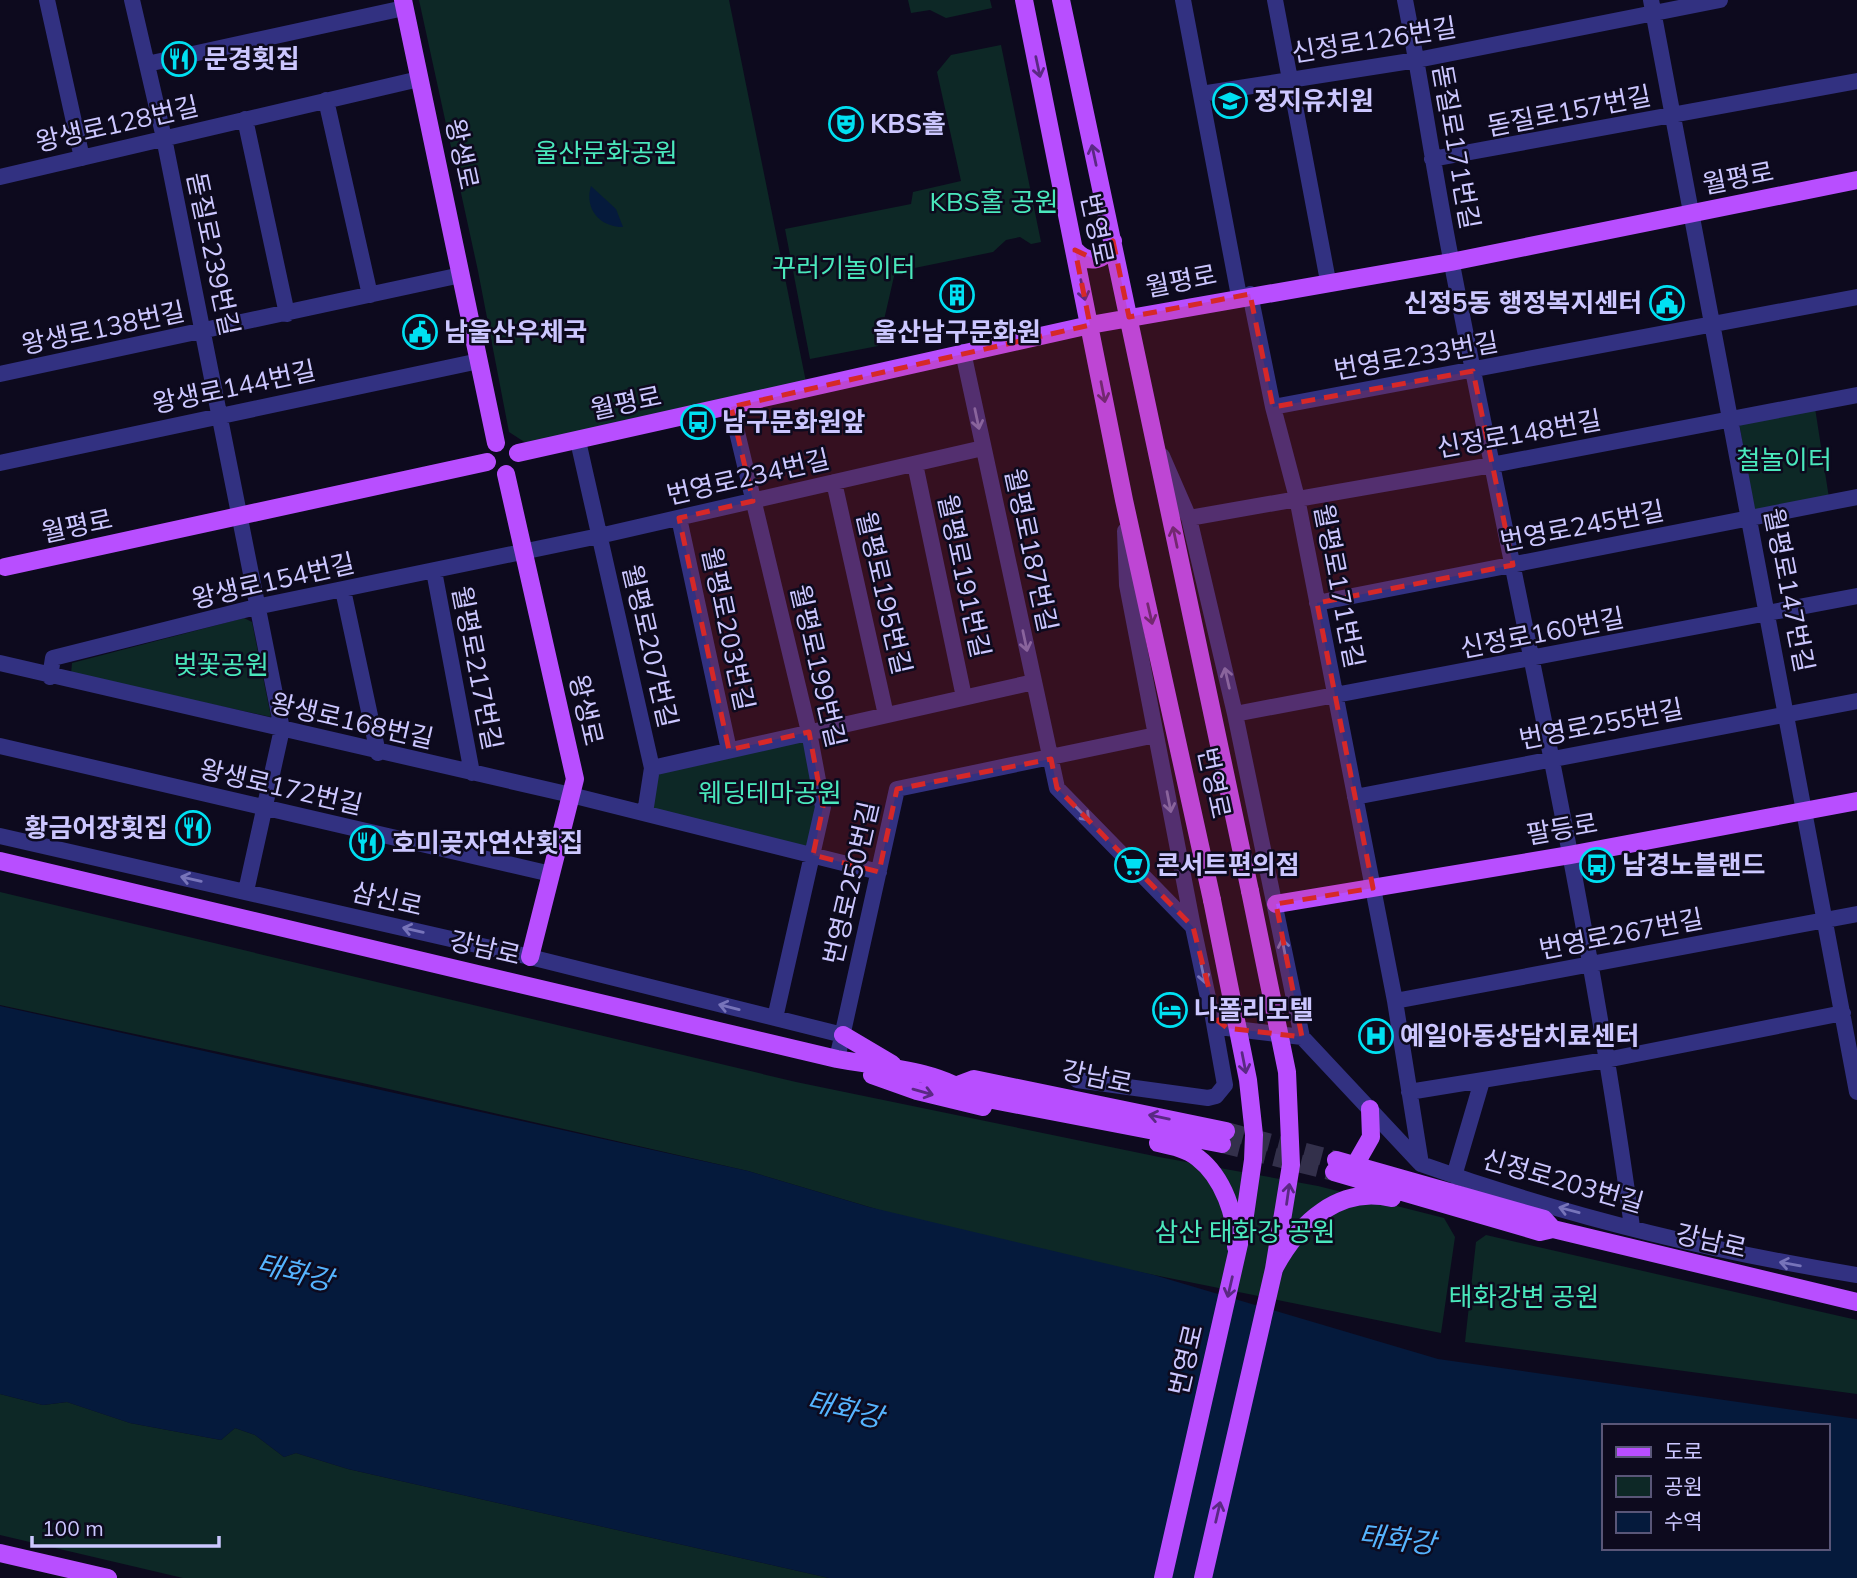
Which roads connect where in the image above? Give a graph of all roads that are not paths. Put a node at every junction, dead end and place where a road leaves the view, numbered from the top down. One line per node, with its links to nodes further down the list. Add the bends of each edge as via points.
1 (47, 0): 21 (street)
2 (132, 0): 12 (street, 돋질로239번길)
3 (1024, 0): 27 (main road, 번영로, one-way to 27)
4 (1061, 0): 26 (main road, 번영로, one-way to 4)
5 (1182, 0): 16 (street, 월평로171번길)
6 (1275, 0): 13 (street)
7 (1405, 0): 11 (street, 돋질로171번길)
8 (1720, 0): 10 (street, 신정로126번길)
9 (404, 4): 12 (street); 14 (main road, 왕생로)
10 (1652, 6): 11 (street, 신정로126번길); 18 (street, 돋질로157번길)
11 (1417, 60): 13 (street, 신정로126번길); 22 (street, 돋질로171번길)
12 (147, 64): 20 (street, 돋질로239번길)
13 (1290, 78): 16 (street, 신정로126번길); 30 (street)
14 (419, 79): 17 (street, 왕생로128번길); 29 (main road, 왕생로)
15 (1857, 81): 18 (street)
16 (1201, 94): 32 (street, 월평로171번길)
17 (326, 100): 19 (street, 왕생로128번길); 31 (street)
18 (1673, 116): 22 (street, 돋질로157번길); 25 (street, 돋질로157번길)
19 (245, 120): 20 (street, 왕생로128번길); 34 (street)
20 (164, 138): 21 (street, 왕생로128번길); 38 (street, 돋질로239번길)
21 (82, 158): 23 (street, 왕생로128번길)
22 (1432, 159): 28 (street, 돋질로171번길)
23 (0, 177)
24 (1857, 180): 25 (main road, 월평로)
25 (1691, 214): 28 (main road, 월평로); 36 (street, 월평로147번길)
26 (1113, 241): 27 (main road, via 1110,250 1096,260); 35 (main road, 번영로)
27 (1075, 250): 37 (main road, 번영로, one-way to 37)
28 (1451, 262): 30 (main road, 월평로); 41 (street, 돋질로171번길)
29 (461, 275): 31 (street, 왕생로138번길); 40 (main road, 왕생로)
30 (1328, 281): 32 (main road, 월평로)
31 (370, 295): 34 (street, 왕생로138번길)
32 (1245, 295): 35 (main road, 월평로); 45 (street, 월평로171번길)
33 (1857, 297): 36 (street, 번영로233번길)
34 (287, 314): 38 (street, 왕생로138번길)
35 (1129, 317): 37 (main road, 월평로); 48 (main road, 번영로)
36 (1713, 324): 41 (street, 번영로233번길); 47 (street, 월평로147번길)
37 (1090, 325): 39 (main road, 월평로); 61 (main road, 번영로, one-way to 61)
38 (204, 333): 42 (street, 왕생로138번길); 46 (street, 돋질로239번길)
39 (963, 352): 44 (main road, 월평로); 51 (street, 월평로187번길, one-way to 51)
40 (479, 360): 46 (street, 왕생로144번길); 50 (main road, 왕생로)
41 (1474, 371): 45 (street, 번영로233번길); 56 (street, 돋질로171번길)
42 (0, 374)
43 (1857, 395): 47 (street, 신정로148번길)
44 (731, 407): 49 (main road, 월평로); 62 (street, 월평로199번길)
45 (1273, 407): 60 (street, 월평로171번길)
46 (221, 415): 54 (street, 왕생로144번길); 63 (street, 돋질로239번길)
47 (1731, 419): 56 (street, 신정로148번길); 66 (street, 월평로147번길)
48 (1154, 438): 65 (street); 139 (main road, 번영로, one-way to 48, bridge, via 1291,1165 1287,1072)
49 (578, 441): 52 (main road, 월평로); 67 (street, 월평로207번길)
50 (496, 443): 52 (main road, via 508,443); 53 (main road, via 488,450)
51 (984, 448): 55 (street, 번영로234번길); 80 (street, 월평로187번길, one-way to 80)
52 (518, 453): 57 (main road, via 517,464)
53 (487, 462): 57 (main road, via 493,471); 63 (main road, 월평로)
54 (0, 463)
55 (915, 464): 58 (street, 번영로234번길); 81 (street, 월평로191번길)
56 (1492, 465): 60 (street, 신정로148번길); 69 (street, 돋질로171번길)
57 (506, 474): 68 (main road, 왕생로)
58 (834, 482): 62 (street, 번영로234번길); 86 (street, 월평로195번길)
59 (1857, 497): 66 (street, 번영로245번길)
60 (1297, 498): 65 (street, 신정로148번길); 74 (street, 월평로171번길)
61 (1124, 500): 89 (street, via 1127,585); 138 (main road, 번영로, one-way to 138, bridge, via 1248,1080 1254,1135 1251,1181)
62 (753, 501): 64 (street, 번영로234번길); 88 (street, 월평로199번길)
63 (242, 518): 70 (main road, 월평로); 75 (street, 돋질로239번길)
64 (679, 518): 67 (street, 번영로234번길); 91 (street, 월평로203번길)
65 (1189, 518): 85 (street, one-way to 65)
66 (1750, 518): 69 (street, 번영로245번길); 76 (street, 월평로147번길)
67 (599, 536): 68 (street, 번영로234번길); 95 (street, 월평로207번길)
68 (523, 553): 71 (street, 왕생로154번길); 97 (main road, 왕생로, via 575,779)
69 (1513, 565): 74 (street, 번영로245번길); 77 (street, 돋질로171번길)
70 (2, 568)
71 (434, 571): 72 (street, 왕생로154번길); 96 (street, 월평로217번길)
72 (343, 590): 75 (street, 왕생로154번길); 92 (street)
73 (1857, 596): 76 (street, 신정로160번길)
74 (1317, 603): 82 (street, 월평로171번길)
75 (256, 607): 79 (street, 왕생로154번길, via 53,658); 87 (street, 돋질로239번길)
76 (1769, 614): 77 (street, 신정로160번길); 84 (street, 월평로147번길)
77 (1532, 660): 82 (street, 신정로160번길); 94 (street, 돋질로171번길)
78 (0, 663): 79 (street, 왕생로168번길)
79 (50, 677): 87 (street, 왕생로168번길)
80 (1034, 682): 81 (street); 93 (street, 월평로187번길)
81 (964, 697): 86 (street)
82 (1334, 697): 85 (street, 신정로160번길); 98 (street, 월평로171번길)
83 (1857, 701): 84 (street, 번영로255번길)
84 (1787, 713): 94 (street, 번영로255번길); 101 (street, 월평로147번길)
85 (1235, 714): 111 (street)
86 (886, 715): 88 (street)
87 (282, 729): 92 (street, 왕생로168번길); 100 (street)
88 (810, 732): 91 (street); 104 (street, 월평로199번길, via 824,807)
89 (1156, 735): 93 (street, 번영로250번길); 114 (street, one-way to 114)
90 (0, 746): 100 (street, 왕생로172번길)
91 (729, 750): 95 (street)
92 (378, 753): 96 (street, 왕생로168번길)
93 (1051, 759): 107 (street, 번영로250번길, via 897,789); 114 (street, one-way to 114, via 1057,788)
94 (1551, 760): 98 (street, 번영로255번길); 105 (street, 돋질로171번길)
95 (652, 768): 102 (street)
96 (472, 774): 97 (street, 왕생로168번길)
97 (571, 795): 102 (street, 왕생로168번길); 108 (main road, 왕생로)
98 (1354, 797): 109 (street, 월평로171번길)
99 (1857, 801): 101 (main road, 팔등로)
100 (264, 808): 108 (street, 왕생로172번길); 110 (street)
101 (1805, 810): 105 (main road, 팔등로); 113 (street, 월평로147번길)
102 (645, 813): 104 (street, 왕생로168번길)
103 (0, 835): 110 (street, 삼신로, one-way to 103)
104 (813, 855): 107 (street, 왕생로168번길); 120 (street, 월평로199번길)
105 (1570, 855): 109 (main road, 팔등로); 116 (street, 돋질로171번길)
106 (0, 861): 123 (main road, 강남로)
107 (879, 872): 121 (street, 번영로250번길)
108 (551, 874): 115 (main road, 왕생로)
109 (1373, 888): 111 (main road, 팔등로); 117 (street, 월평로171번길)
110 (246, 891): 115 (street, 삼신로, one-way to 110)
111 (1276, 904): 122 (street, one-way to 111)
112 (1857, 914): 113 (street, 번영로267번길)
113 (1825, 920): 116 (street, 번영로267번길); 119 (street, 월평로147번길)
114 (1193, 927): 118 (street, one-way to 118)
115 (530, 957): 120 (street, 삼신로, one-way to 115)
116 (1589, 965): 117 (street, 번영로267번길); 124 (street, 돋질로171번길)
117 (1395, 1001): 128 (street, 월평로171번길)
118 (1210, 1007): 122 (street, via 1227,1028); 126 (street, via 1225,1085 1216,1097)
119 (1843, 1013): 124 (street); 129 (street, 월평로147번길)
120 (775, 1018): 121 (street, 삼신로)
121 (843, 1035): 123 (street, 번영로250번길); 125 (main road, via 887,1062)
122 (1302, 1037): 130 (street)
123 (837, 1059): 125 (main road, 강남로); 138 (main road, one-way to 138, bridge, via 916,1091 964,1104 1179,1147 1198,1158 1221,1187 1235,1225)
124 (1606, 1060): 127 (street); 136 (street, 돋질로171번길)
125 (921, 1075): 131 (main road, 강남로, via 958,1085 974,1079)
126 (1077, 1080)
127 (1482, 1082): 128 (street); 134 (street)
128 (1409, 1092): 132 (street, 월평로171번길)
129 (1857, 1092)
130 (1370, 1109): 132 (street); 133 (main road, via 1371,1137)
131 (1224, 1137)
132 (1421, 1164): 134 (street)
133 (1355, 1165): 134 (main road, 강남로); 135 (main road, 강남로, via 1335,1166)
134 (1448, 1182): 135 (street); 136 (street, 신정로203번길, one-way to 134); 137 (main road, 강남로, via 1544,1219)
135 (1460, 1209): 137 (main road, 강남로, via 1540,1232); 139 (main road, via 1437,1211 1384,1196 1343,1199 1316,1216)
136 (1632, 1227): 140 (street, 신정로203번길, one-way to 136, via 1762,1259)
137 (1553, 1229): 141 (main road, 강남로)
138 (1236, 1258): 144 (main road, 번영로, one-way to 144, bridge)
139 (1274, 1269): 145 (main road, 번영로, one-way to 139, bridge)
140 (1857, 1275)
141 (1857, 1302)
142 (0, 1553): 143 (main road)
143 (108, 1578)
144 (1163, 1578)
145 (1203, 1578)

